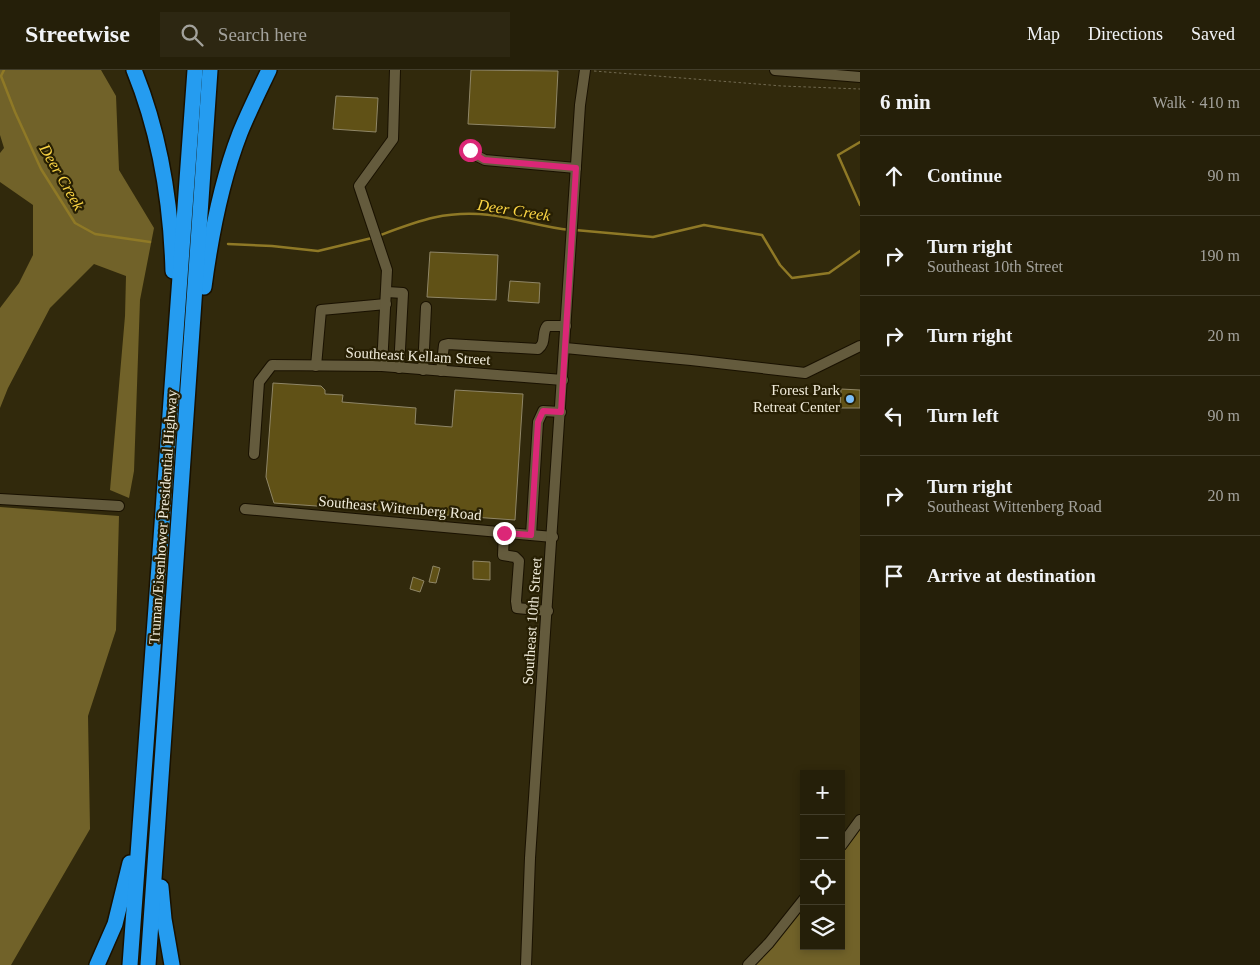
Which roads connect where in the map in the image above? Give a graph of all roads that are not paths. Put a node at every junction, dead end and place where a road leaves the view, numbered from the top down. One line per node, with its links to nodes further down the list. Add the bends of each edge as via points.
1 (134, 70): 17 (highway, via 155,134 165,178 172,254)
2 (195, 70): 17 (highway, Truman/Eisenhower Presidential Highway)
3 (210, 70): 24 (highway, Truman/Eisenhower Presidential Highway)
4 (270, 70): 24 (highway, via 240,135 220,198)
5 (395, 70): 11 (street, via 393,139 359,186 385,262)
6 (585, 70): 10 (street, Southeast 10th Street)
7 (774, 70): 8 (street)
8 (860, 77)
9 (470, 150): 10 (street, via 484,160)
10 (576, 168): 14 (street, Southeast 10th Street)
11 (387, 292): 12 (street); 20 (street, via 403,293)
12 (386, 304): 18 (street, via 321,310); 19 (street)
13 (426, 307): 21 (street)
14 (566, 326): 16 (street, Southeast 10th Street); 22 (street, via 547,326 544,342 538,349 444,345)
15 (860, 346): 16 (street, via 805,373)
16 (565, 348): 23 (street, Southeast 10th Street)
17 (175, 361): 34 (highway, Truman/Eisenhower Presidential Highway)
18 (316, 366): 19 (street, Southeast Kellam Street); 26 (street, Southeast Kellam Street, via 272,365 259,382)
19 (382, 366): 20 (street, Southeast Kellam Street)
20 (399, 368): 21 (street, Southeast Kellam Street)
21 (423, 370): 22 (street, Southeast Kellam Street)
22 (442, 371): 23 (street, Southeast Kellam Street)
23 (562, 380): 25 (street, Southeast 10th Street)
24 (186, 407): 36 (highway, Truman/Eisenhower Presidential Highway)
25 (561, 412): 31 (street, via 543,411 538,422); 32 (street, Southeast 10th Street)
26 (254, 454)
27 (0, 499): 28 (street)
28 (119, 506)
29 (245, 510): 30 (street, Southeast Wittenberg Road)
30 (504, 533): 31 (street, Southeast Wittenberg Road); 33 (street, via 503,555 519,560 517,608)
31 (531, 535): 32 (street, Southeast Wittenberg Road)
32 (553, 537): 33 (street, Southeast 10th Street)
33 (548, 611): 43 (street, Southeast 10th Street, via 530,858)
34 (143, 795): 39 (highway, via 123,896); 40 (highway, Truman/Eisenhower Presidential Highway)
35 (860, 820): 37 (street)
36 (158, 831): 41 (highway, Truman/Eisenhower Presidential Highway); 42 (highway, via 164,919)
37 (845, 841)
38 (800, 904): 44 (street)
39 (97, 965)
40 (130, 965)
41 (148, 965)
42 (172, 965)
43 (526, 965)
44 (748, 965)

